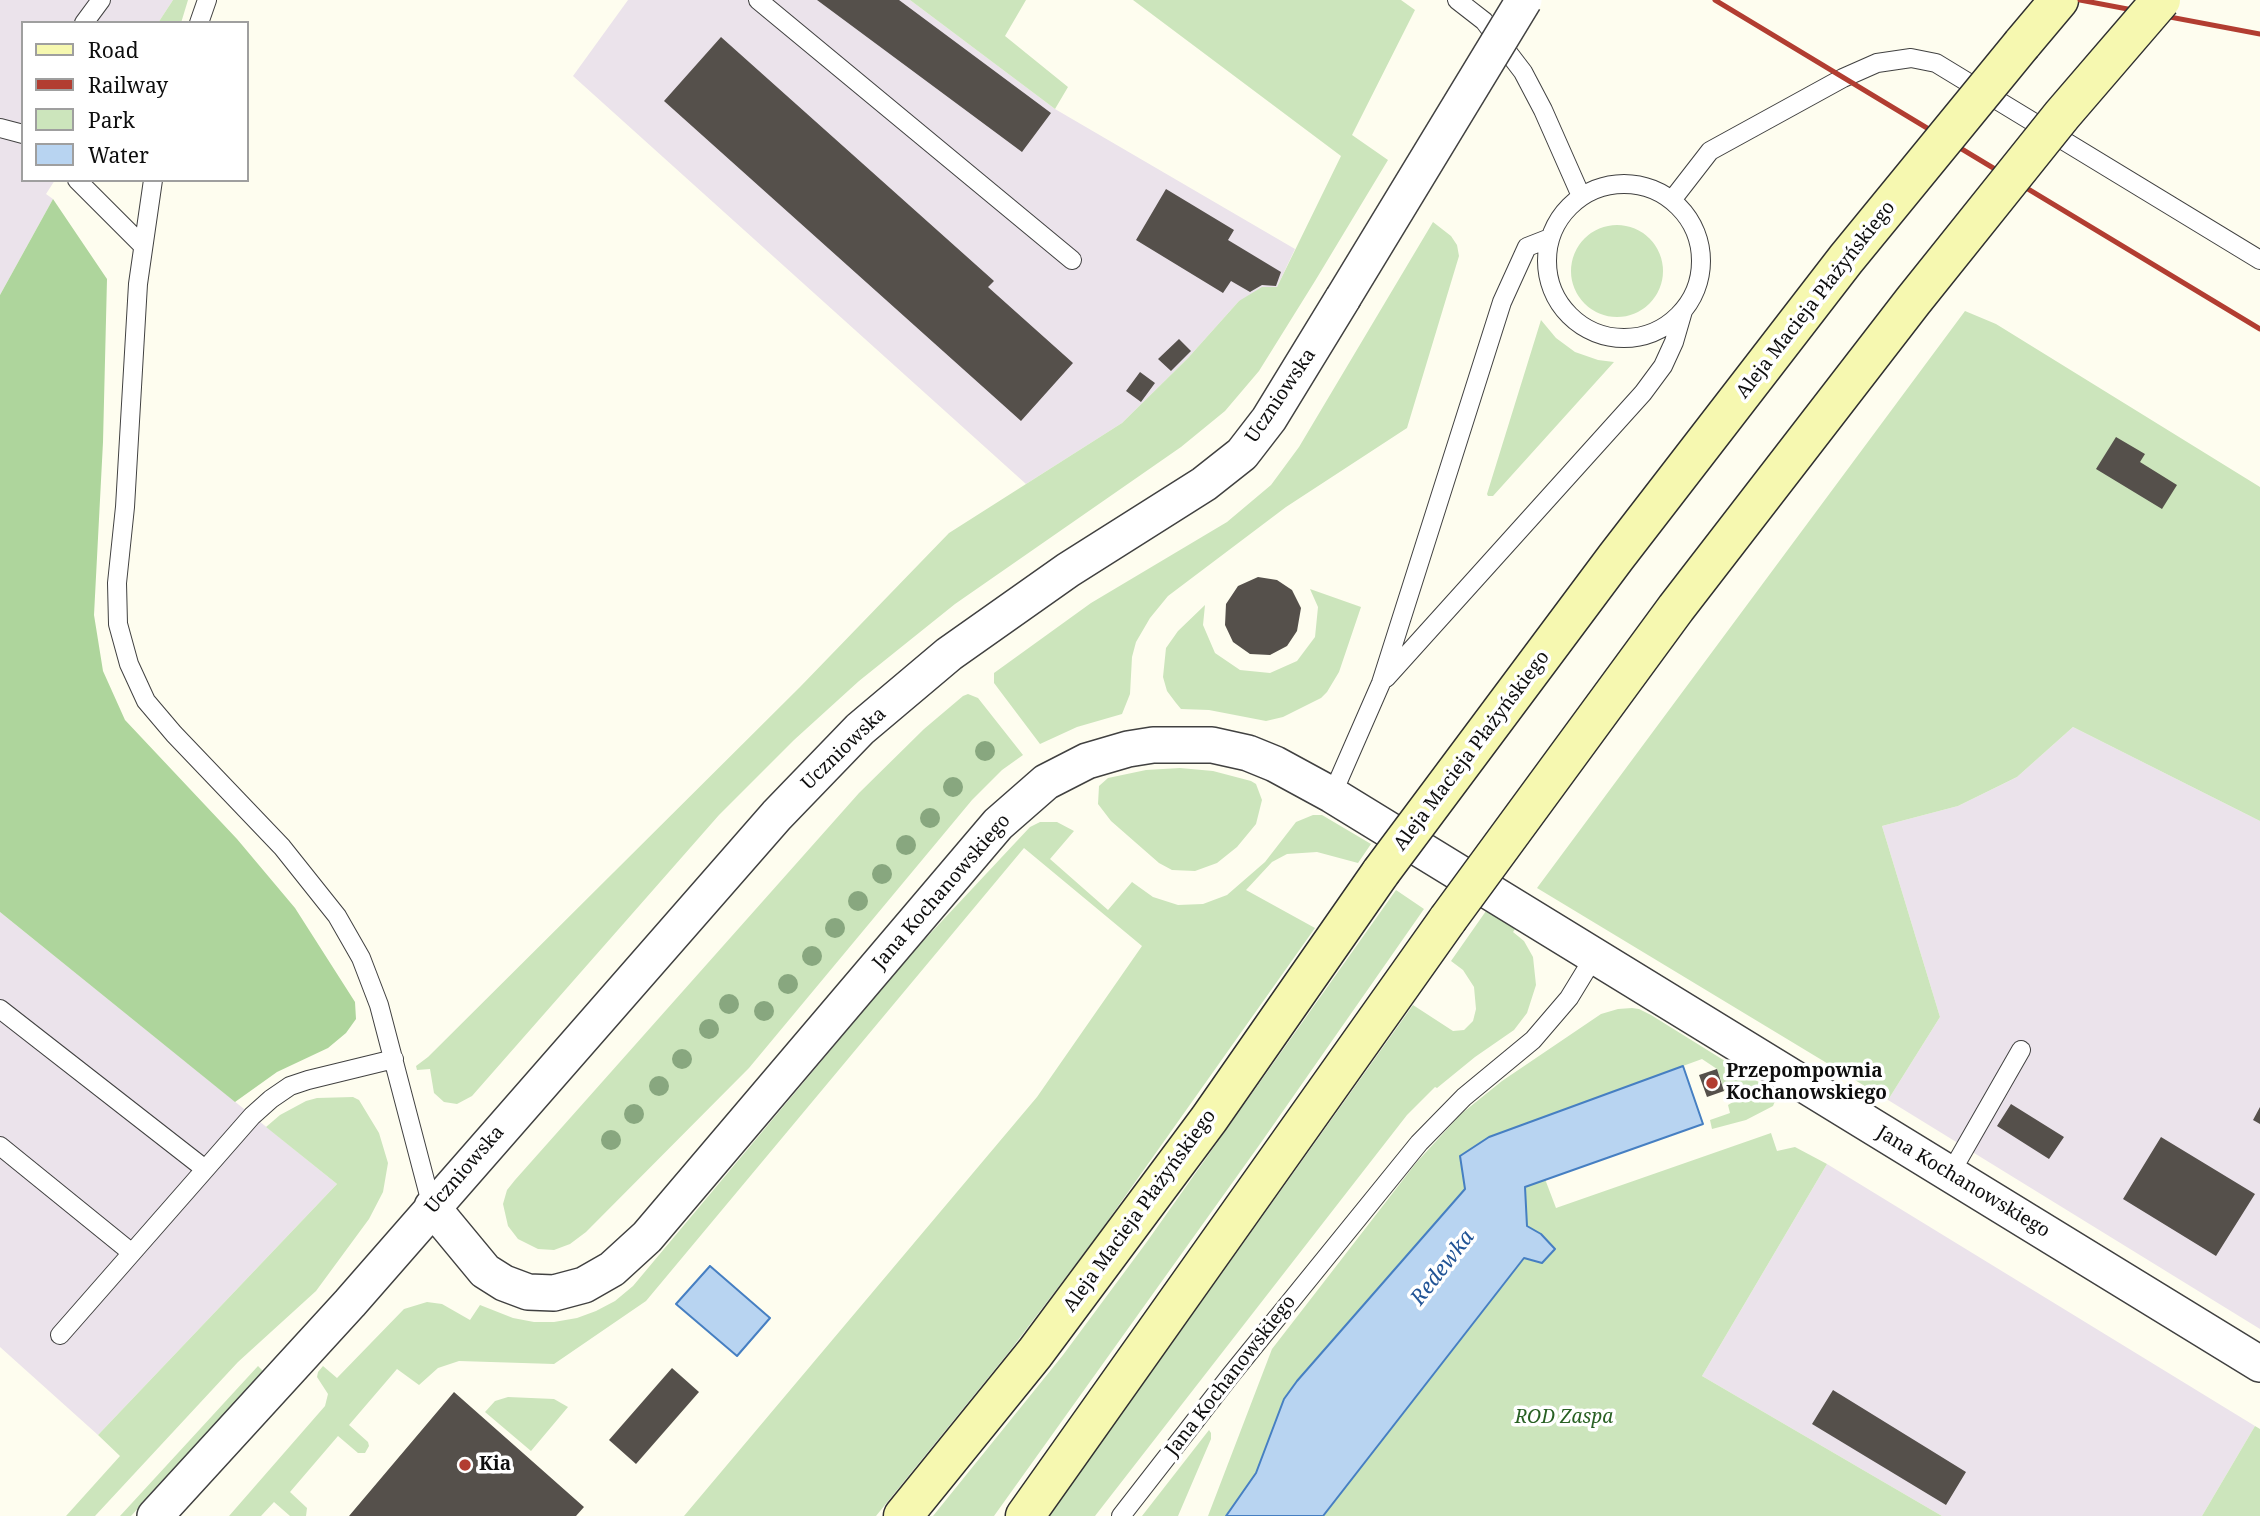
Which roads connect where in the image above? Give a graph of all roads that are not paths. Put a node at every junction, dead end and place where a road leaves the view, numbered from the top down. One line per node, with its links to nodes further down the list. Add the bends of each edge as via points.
1 (101, 0): 8 (lane)
2 (207, 0): 9 (lane)
3 (758, 0): 18 (lane)
4 (1457, 0): 14 (lane, via 1484,21 1523,72)
5 (1524, 0): 30 (street, Uczniowska, bridge, via 1269,419 1242,454 949,654 860,729 768,825)
6 (2059, 0): 35 (main road, Aleja Macieja Płażyńskiego, bridge, via 1846,259 1616,557 1381,872 1209,1119 1035,1353)
7 (2161, 0): 36 (main road, bridge, via 1913,301 1676,608 1448,919)
8 (85, 21)
9 (200, 21)
10 (0, 128): 11 (lane)
11 (21, 133)
12 (79, 182): 17 (lane)
13 (153, 182): 17 (lane)
14 (1581, 197): 15 (lane, via 1618,184 1637,185); 16 (lane, via 1568,207)
15 (1672, 200): 19 (lane, via 1710,151 1843,78 1877,63 1911,58 1936,63); 20 (lane, via 1688,219 1698,242 1701,266)
16 (1550, 238): 20 (lane, via 1550,284 1561,305 1587,328 1620,338 1643,336); 21 (lane, via 1527,247 1502,302)
17 (142, 244): 26 (lane, via 117,583 118,624 129,664 146,701 282,847 337,916 379,1005)
18 (1072, 260)
19 (2260, 260)
20 (1683, 311): 21 (lane, via 1663,366 1643,393)
21 (1381, 684): 22 (lane)
22 (1332, 795): 23 (street, Jana Kochanowskiego); 30 (street, Jana Kochanowskiego, via 1275,764 1212,745 1128,749 1087,761 1046,782 998,824 647,1237 612,1269 584,1285 554,1293 528,1292 504,1283 485,1272)
23 (1594, 957): 29 (street, Jana Kochanowskiego); 37 (lane, Jana Kochanowskiego, via 1569,998 1532,1040 1464,1097 1419,1143)
24 (0, 1009): 28 (lane)
25 (2021, 1050): 29 (lane)
26 (394, 1059): 28 (lane, via 290,1086 252,1116); 30 (lane)
27 (0, 1146): 31 (lane)
28 (205, 1169): 31 (lane)
29 (1950, 1174): 33 (street, Jana Kochanowskiego)
30 (432, 1206): 34 (street, Uczniowska)
31 (132, 1253): 32 (lane)
32 (60, 1335)
33 (2257, 1355)
34 (155, 1516)
35 (903, 1516)
36 (1025, 1516)
37 (1121, 1516)

